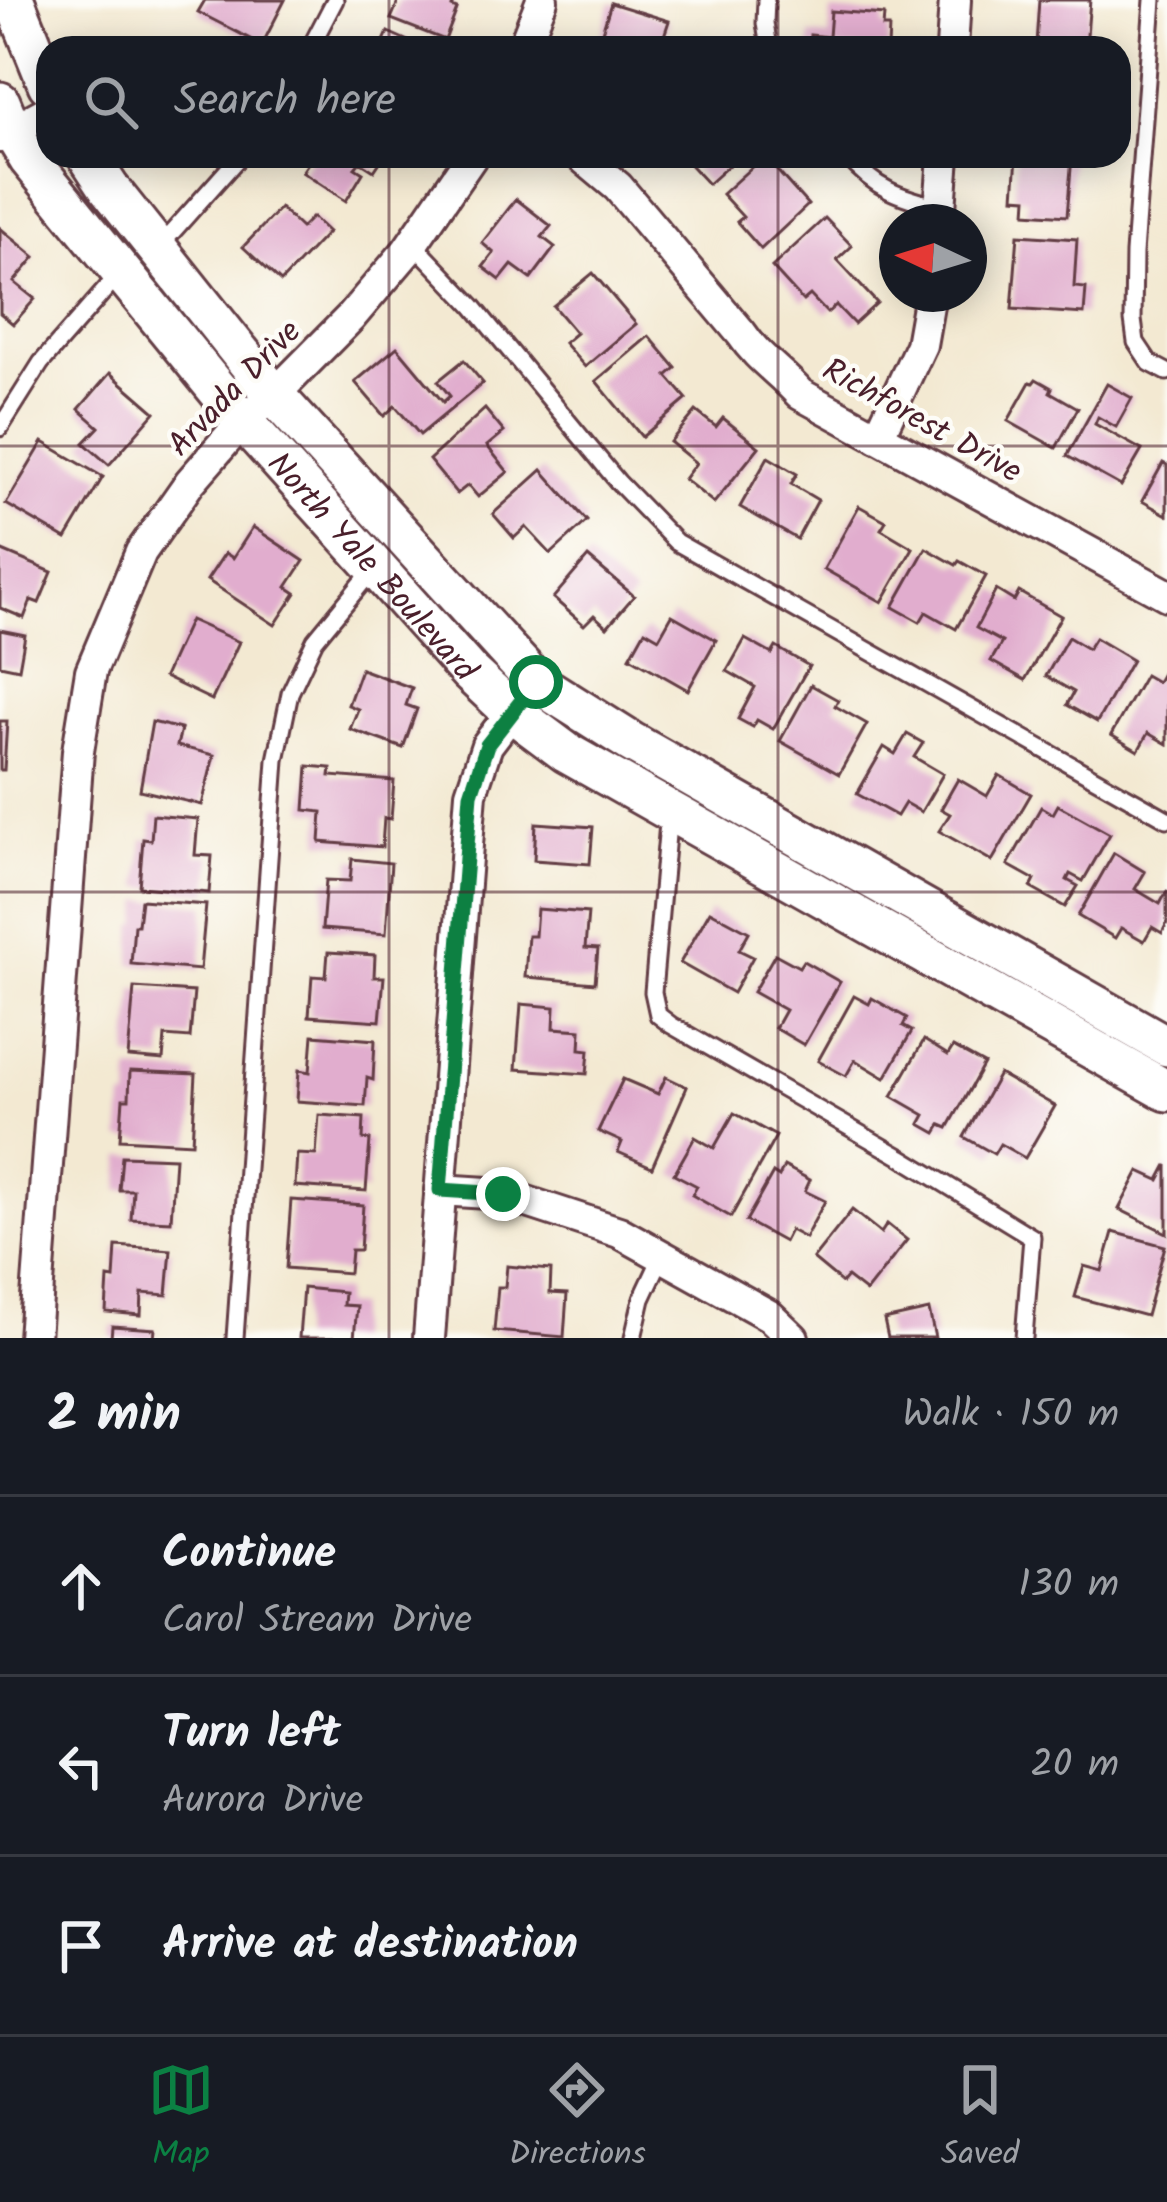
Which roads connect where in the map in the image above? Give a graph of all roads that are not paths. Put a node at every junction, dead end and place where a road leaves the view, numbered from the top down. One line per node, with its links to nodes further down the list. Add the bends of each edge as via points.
1 (14, 0): 11 (street)
2 (335, 0): 7 (lane)
3 (542, 0): 8 (street)
4 (766, 0): 9 (lane)
5 (956, 0): 10 (street)
6 (1153, 0): 28 (lane, via 1133,320 1136,342)
7 (316, 36)
8 (528, 36)
9 (767, 36)
10 (953, 36)
11 (36, 54)
12 (36, 114): 13 (street)
13 (4, 123): 14 (street, North Yale Boulevard)
14 (36, 168)
15 (36, 168): 26 (street, North Yale Boulevard)
16 (96, 168): 25 (street, North Yale Boulevard)
17 (229, 168): 25 (lane)
18 (464, 168): 24 (street, Arvada Drive)
19 (595, 168): 32 (street, Richforest Drive, via 755,355 800,394)
20 (857, 168): 22 (lane)
21 (943, 168): 23 (street)
22 (917, 204)
23 (941, 204)
24 (412, 243): 29 (street, Arvada Drive); 37 (lane, via 676,542)
25 (158, 248): 26 (lane); 29 (street, North Yale Boulevard)
26 (121, 273): 30 (street, North Yale Boulevard); 31 (lane, via 41,363)
27 (926, 312): 32 (street)
28 (1167, 372)
29 (274, 395): 30 (street, Arvada Drive); 35 (street, North Yale Boulevard)
30 (243, 421): 33 (street, North Yale Boulevard); 42 (street, Arvada Drive, via 141,552 91,671 78,751)
31 (0, 428)
32 (878, 436): 34 (street, Richforest Drive)
33 (375, 567): 35 (street, North Yale Boulevard, via 470,672); 43 (lane, via 314,640 290,693 276,760)
34 (1167, 595)
35 (524, 697): 36 (street, North Yale Boulevard, via 567,753); 38 (street, North Yale Boulevard, via 631,742); 40 (street, via 487,745 471,794)
36 (669, 811): 39 (street, North Yale Boulevard); 47 (lane, via 653,992 658,1015 1032,1237)
37 (1167, 819)
38 (1167, 1046)
39 (1167, 1091)
40 (440, 1190): 41 (street, via 503,1194 619,1232); 44 (street)
41 (662, 1256): 45 (lane); 46 (street, via 770,1316)
42 (34, 1338)
43 (235, 1338)
44 (429, 1338)
45 (633, 1338)
46 (793, 1338)
47 (1024, 1338)

